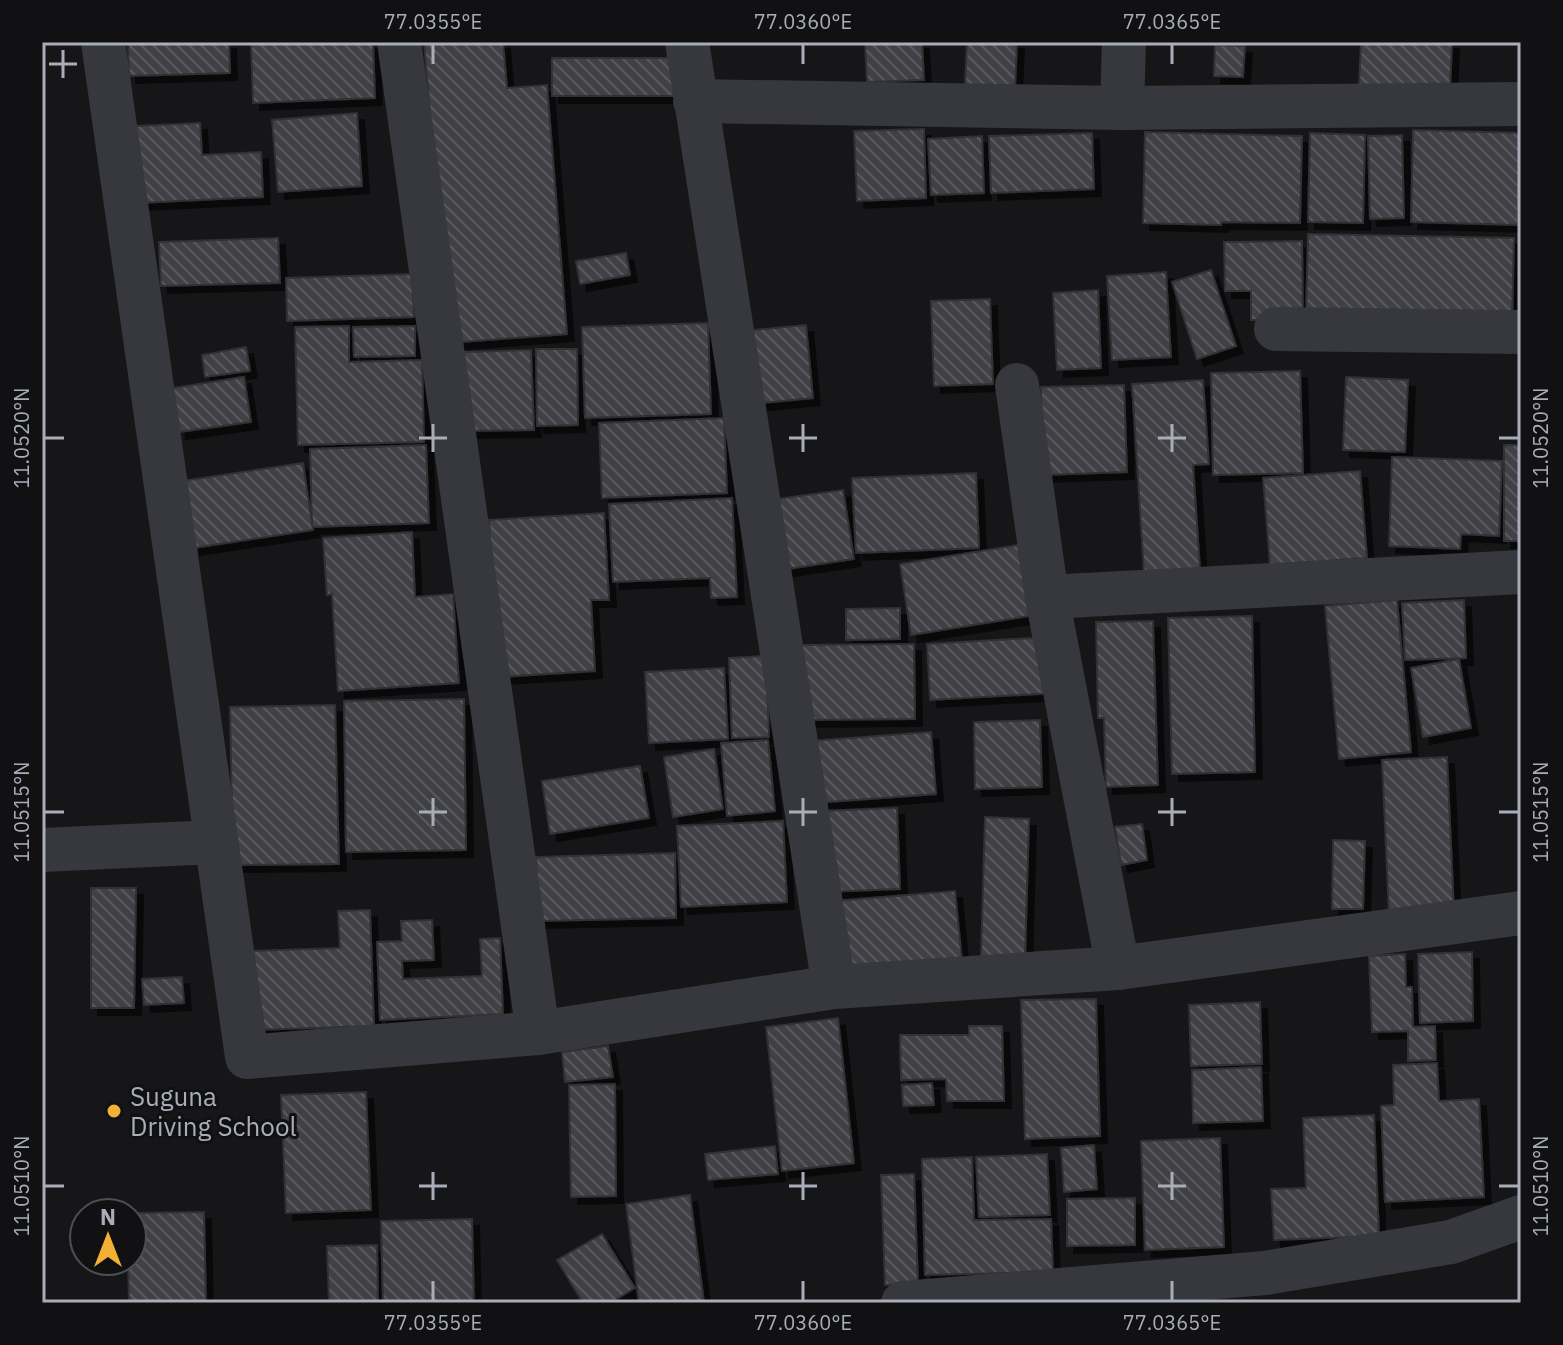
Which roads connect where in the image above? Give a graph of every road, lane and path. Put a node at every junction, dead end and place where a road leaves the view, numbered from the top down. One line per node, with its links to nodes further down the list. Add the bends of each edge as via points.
1 (103, 42): 13 (street)
2 (399, 42): 18 (street)
3 (687, 42): 5 (street)
4 (1124, 42): 7 (street)
5 (695, 101): 7 (street); 17 (street)
6 (1521, 104): 7 (street)
7 (1122, 108)
8 (1276, 329): 9 (street)
9 (1521, 332)
10 (1017, 385): 12 (street)
11 (1521, 572): 12 (street)
12 (1047, 597): 16 (street)
13 (215, 842): 14 (street); 18 (street, via 247,1057)
14 (42, 850)
15 (1521, 913): 16 (street)
16 (1118, 968): 17 (street)
17 (834, 987): 18 (street)
18 (538, 1033)
19 (1521, 1217): 20 (street, via 1451,1242 1265,1273)
20 (903, 1303)

